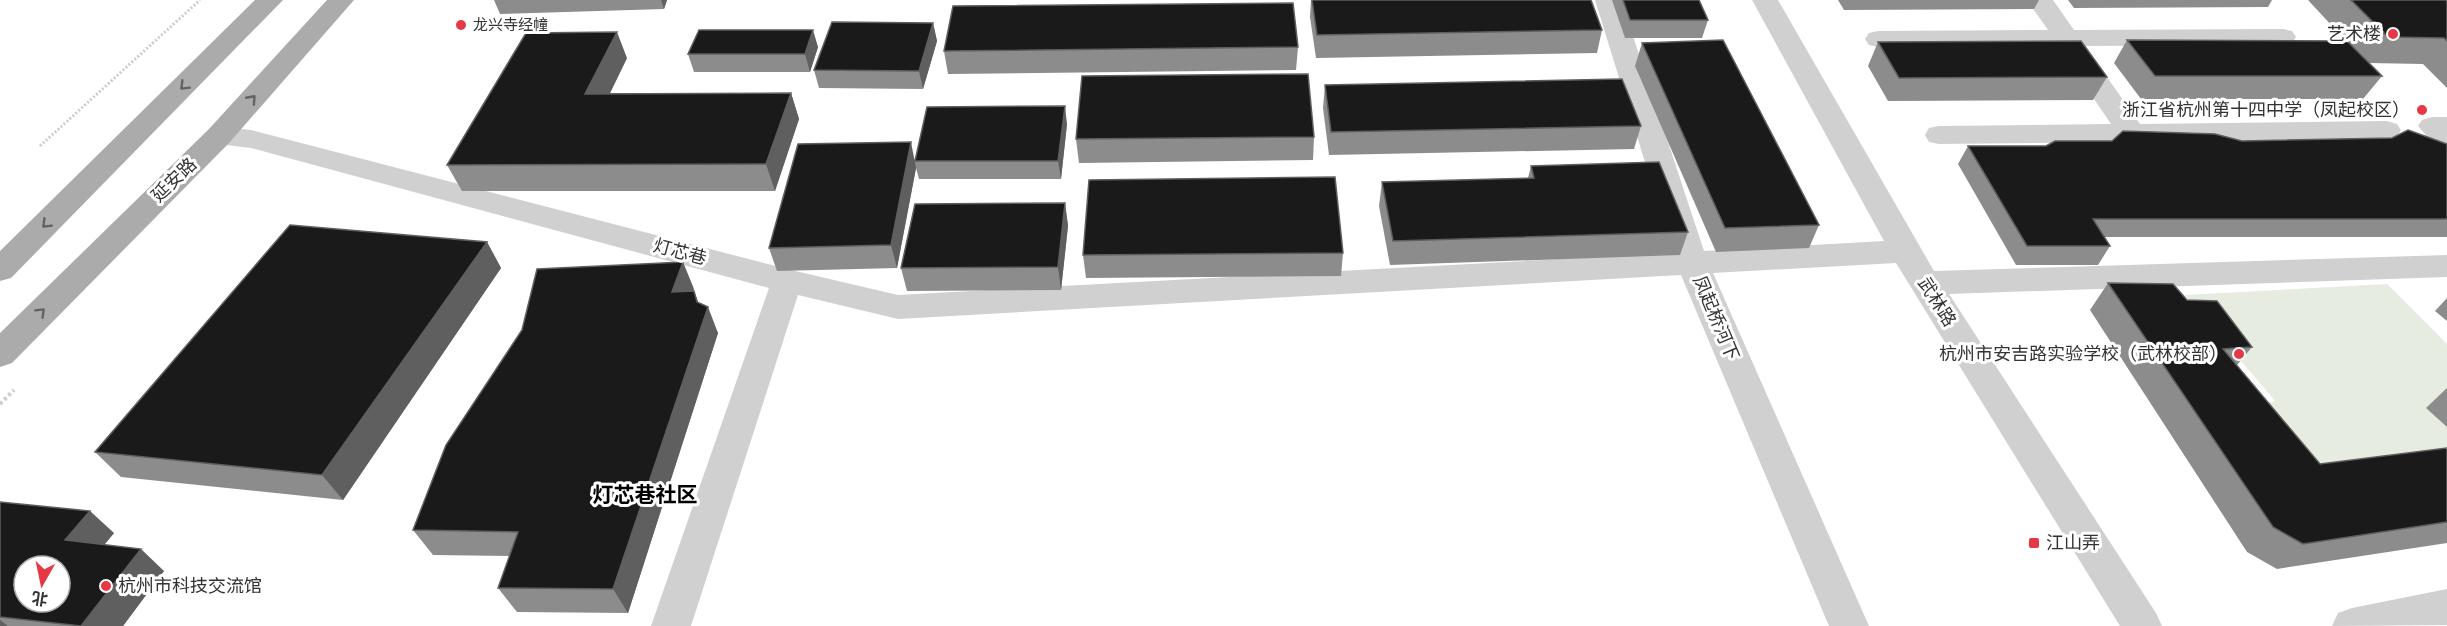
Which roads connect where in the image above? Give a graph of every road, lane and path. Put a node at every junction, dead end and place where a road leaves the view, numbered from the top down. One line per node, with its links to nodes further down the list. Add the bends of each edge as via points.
1 (200, 0): 16 (path)
2 (270, 0): 20 (main road, one-way to 20)
3 (341, 0): 14 (main road, 延安路, one-way to 3)
4 (1608, 0): 18 (street, 凤起桥河下)
5 (1765, 0): 17 (street, 武林路)
6 (2040, 0): 9 (street)
7 (2283, 37): 9 (street)
8 (1878, 39): 9 (street)
9 (2067, 39): 12 (street)
10 (2447, 126): 15 (street, via 2432,126)
11 (2387, 130): 12 (street)
12 (2132, 133): 13 (street)
13 (1939, 135)
14 (219, 136): 21 (street, 灯芯巷, via 251,139); 23 (main road, 延安路, one-way to 14)
15 (2447, 141)
16 (40, 146)
17 (1905, 251): 18 (street, 灯芯巷); 22 (street, 武林路)
18 (1692, 262): 21 (street, 灯芯巷, via 898,307); 26 (street, 凤起桥河下)
19 (2447, 266): 22 (street)
20 (0, 270)
21 (787, 281): 25 (street)
22 (1925, 283): 27 (street, 武林路)
23 (0, 354)
24 (2447, 607): 28 (street)
25 (670, 626)
26 (1849, 626)
27 (2142, 626)
28 (2352, 626)

